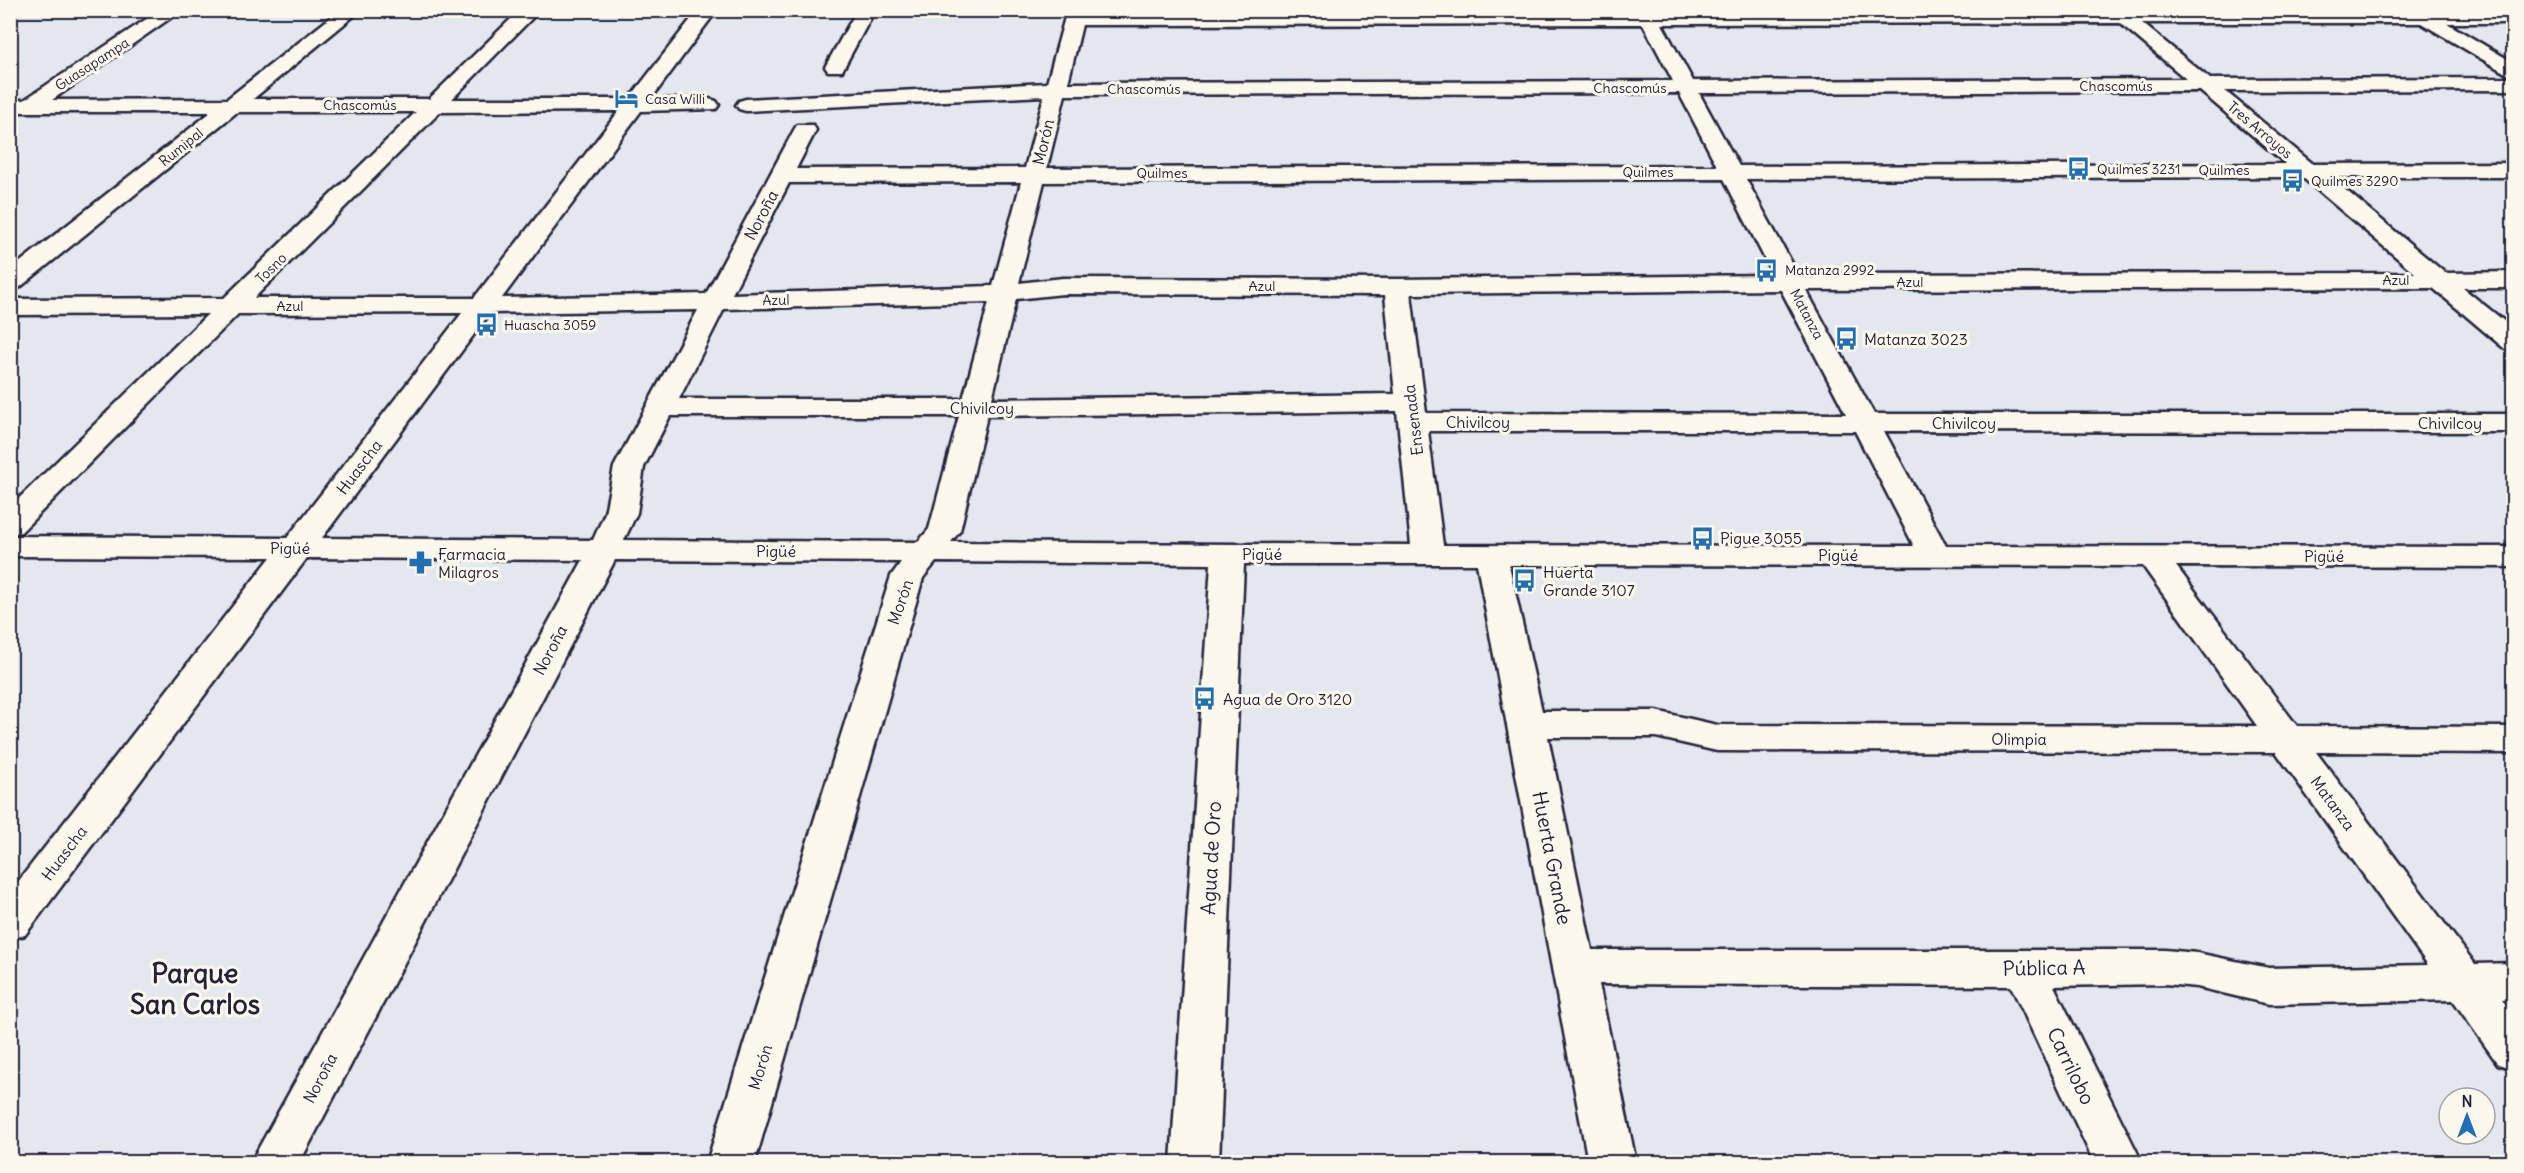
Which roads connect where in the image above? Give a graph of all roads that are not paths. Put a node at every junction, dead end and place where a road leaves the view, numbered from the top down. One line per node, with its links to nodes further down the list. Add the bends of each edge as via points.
1 (173, 10): 24 (street, Guasapampa)
2 (352, 10): 25 (street, Rumipal)
3 (531, 10): 20 (street, Tosno)
4 (708, 10): 21 (street, Huascha)
5 (866, 10): 14 (street)
6 (1647, 14): 7 (street); 12 (street); 18 (street, Matanza)
7 (1822, 14): 8 (street)
8 (2121, 14): 9 (street); 17 (street, Tres Arroyos)
9 (2420, 14): 13 (street); 15 (street)
10 (1075, 15): 11 (street); 19 (street, Morón)
11 (1275, 15): 12 (street)
12 (1472, 15)
13 (2514, 17)
14 (835, 67)
15 (2514, 72)
16 (2514, 84): 17 (street, Chascomús)
17 (2206, 85): 18 (street, Chascomús); 28 (street, Tres Arroyos)
18 (1686, 88): 19 (street, Chascomús); 30 (street, Matanza)
19 (1055, 89): 23 (street, Chascomús); 31 (street, Morón)
20 (435, 105): 21 (street, Chascomús); 25 (street, Chascomús); 41 (street, Tosno)
21 (636, 105): 22 (street, Chascomús); 42 (street, Huascha)
22 (709, 105)
23 (746, 105)
24 (20, 106): 25 (street, Chascomús); 26 (street, Guasapampa)
25 (233, 106): 36 (street, Rumipal)
26 (10, 118)
27 (805, 130): 32 (street, Noroña)
28 (2307, 170): 29 (street, Quilmes); 30 (street, Quilmes); 33 (street, Tres Arroyos)
29 (2514, 170)
30 (1731, 172): 31 (street, Quilmes); 35 (street, Matanza)
31 (1035, 174): 32 (street, Quilmes); 38 (street, Morón)
32 (782, 176): 39 (street, Noroña)
33 (2439, 280): 34 (street, Azul); 35 (street, Azul); 43 (street, Tres Arroyos)
34 (2514, 280)
35 (1790, 282): 37 (street, Azul); 47 (street, Matanza)
36 (10, 283)
37 (1396, 287): 38 (street, Azul, via 1063,286); 46 (street, Ensenada)
38 (1005, 294): 39 (street, Azul); 45 (street, Morón)
39 (716, 301): 42 (street, Azul); 44 (street, Noroña)
40 (10, 306): 41 (street, Azul)
41 (232, 306): 42 (street, Azul); 49 (street, Tosno)
42 (482, 306): 51 (street, Huascha)
43 (2514, 343)
44 (660, 407): 45 (street, Chivilcoy); 52 (street, Noroña, via 629,467 621,513)
45 (976, 408): 46 (street, Chivilcoy); 53 (street, Morón, via 944,531)
46 (1413, 412): 47 (street, Chivilcoy); 55 (street, Ensenada)
47 (1866, 423): 48 (street, Chivilcoy); 57 (street, Matanza)
48 (2514, 423)
49 (10, 525)
50 (10, 546): 51 (street, Pigüé)
51 (297, 548): 52 (street, Pigüé); 63 (street, Huascha)
52 (604, 550): 53 (street, Pigüé); 69 (street, Noroña)
53 (930, 551): 54 (street, Pigüé); 70 (street, Morón, via 907,576)
54 (1228, 554): 55 (street, Pigüé); 71 (street, Agua de Oro)
55 (1428, 554): 56 (street, Pigüé)
56 (1491, 554): 57 (street, Pigüé); 60 (street, Huerta Grande)
57 (1935, 555): 58 (street, Pigüé)
58 (2152, 556): 59 (street, Pigüé); 62 (street, Matanza)
59 (2514, 557)
60 (1527, 724): 62 (street, Olimpia, via 1656,724 1717,738); 64 (street, Huerta Grande)
61 (2514, 740): 62 (street, Olimpia)
62 (2288, 741): 66 (street, Matanza)
63 (10, 923)
64 (1573, 967): 65 (street, Pública A); 72 (street, Huerta Grande)
65 (2024, 969): 66 (street, Pública A, via 2165,967 2198,970 2268,986); 73 (street, Carrilobo)
66 (2463, 981): 67 (street, Pública A); 68 (street, Matanza)
67 (2514, 981)
68 (2514, 1050)
69 (275, 1162)
70 (731, 1162)
71 (1195, 1162)
72 (1612, 1162)
73 (2118, 1162)

